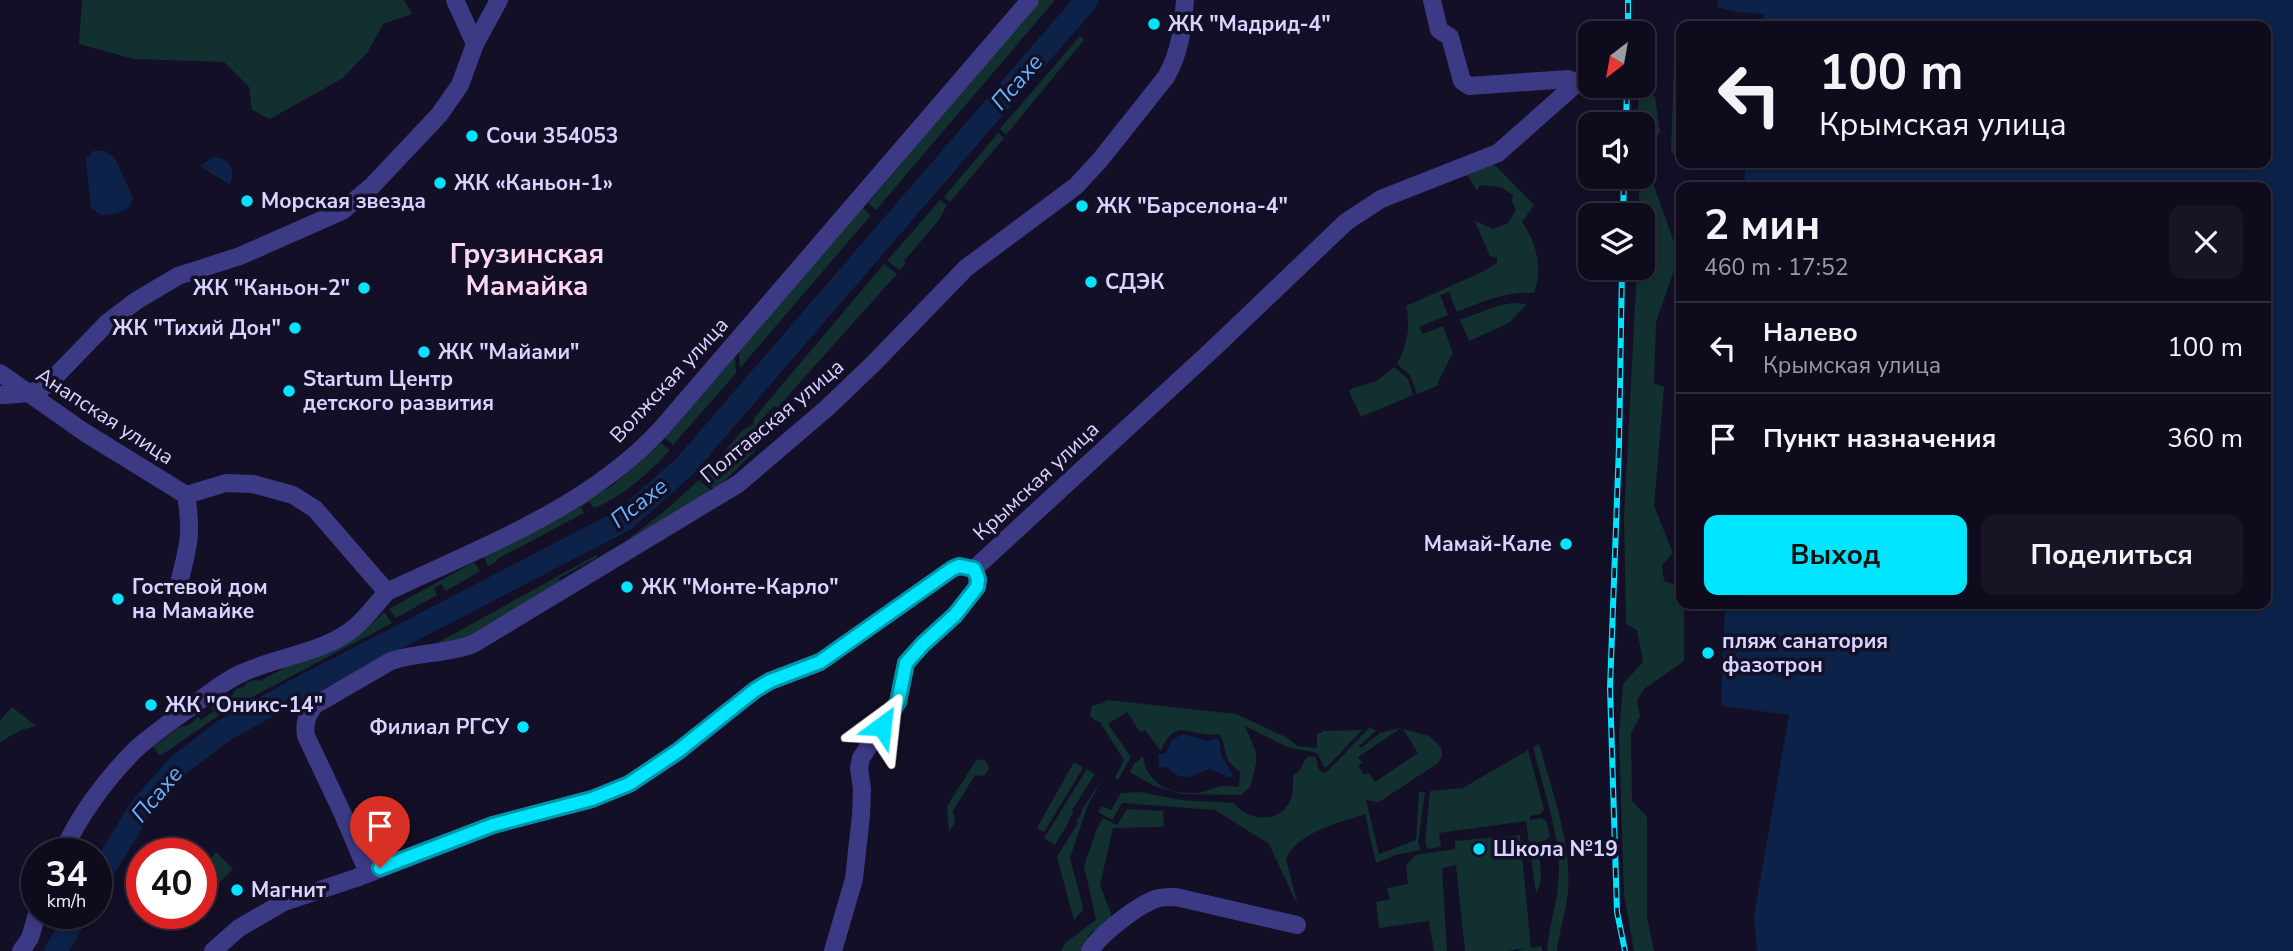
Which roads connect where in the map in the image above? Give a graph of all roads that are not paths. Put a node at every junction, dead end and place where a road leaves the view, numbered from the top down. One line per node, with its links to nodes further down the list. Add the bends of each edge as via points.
1 (455, 0): 6 (street)
2 (499, 0): 6 (street)
3 (1030, 0): 15 (street, Волжская улица, via 639,451 572,500)
4 (1185, 0): 17 (street, Полтавская улица, via 1180,46 1166,77 1076,186 965,268 827,408 738,484 473,644 391,662 315,705 304,727 306,736)
5 (1433, 5): 7 (street, Крымская улица, via 1439,30 1450,37 1462,81 1469,86)
6 (475, 44): 10 (street, via 460,85 439,115 342,211 240,256 178,276 107,323 49,383)
7 (1578, 79)
8 (1578, 84): 13 (street, Крымская улица, via 1498,153 1381,199 1346,222)
9 (0, 373): 10 (street, Анапская улица)
10 (27, 394): 11 (street); 12 (street, Анапская улица)
11 (0, 395)
12 (186, 495): 14 (street, via 191,521); 15 (street, via 226,484 253,484 293,495 315,509)
13 (974, 569): 17 (street, Крымская улица, via 952,569 820,662 755,690 629,784 592,799 493,825); 22 (street, via 977,587 906,663 898,702 861,758 854,879)
14 (180, 579)
15 (387, 592): 16 (street, via 347,634 239,674 137,749 103,786)
16 (70, 838)
17 (368, 873): 21 (street, Крымская улица, via 269,909)
18 (1297, 925): 23 (street, via 1176,897 1160,898 1136,910)
19 (33, 929): 20 (street)
20 (21, 951)
21 (213, 951)
22 (832, 951)
23 (1090, 951)

